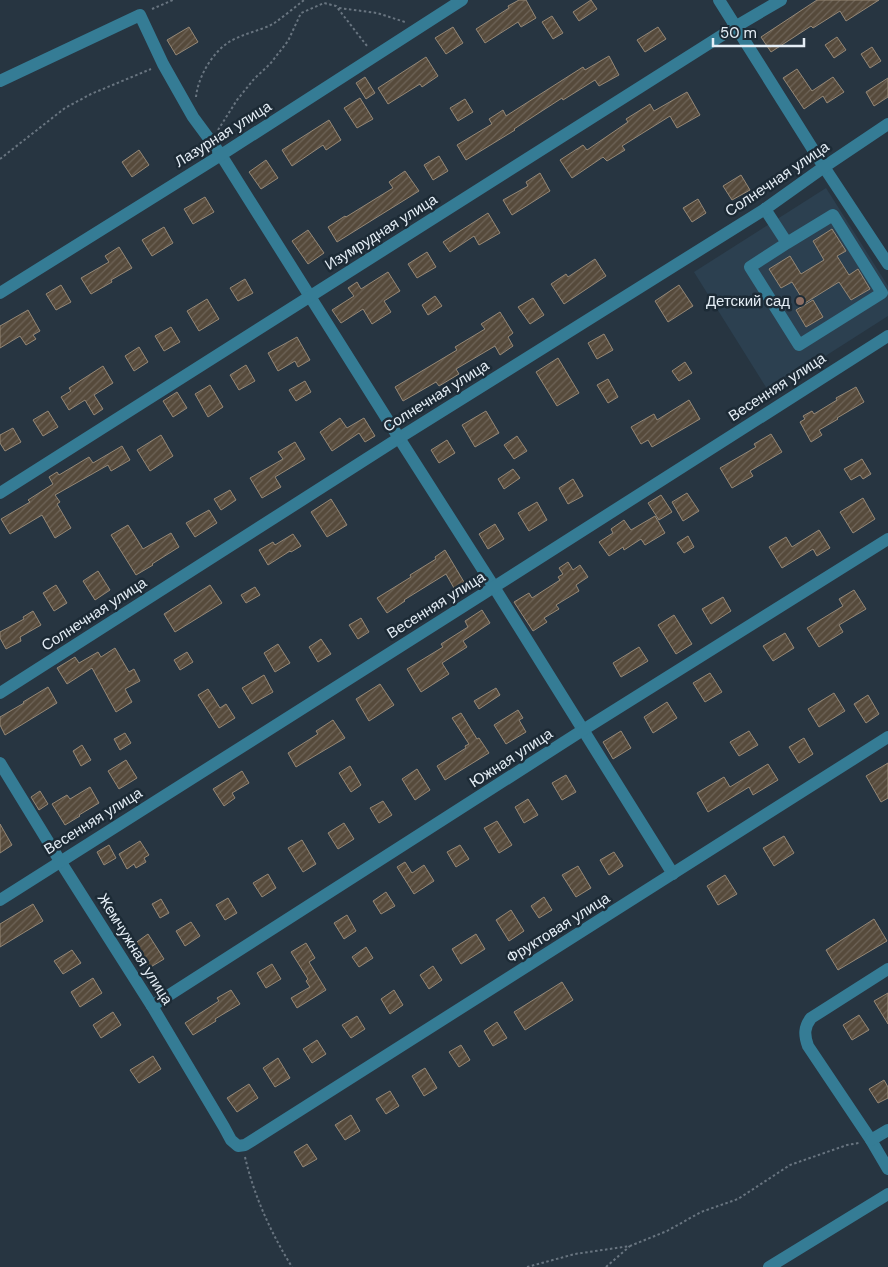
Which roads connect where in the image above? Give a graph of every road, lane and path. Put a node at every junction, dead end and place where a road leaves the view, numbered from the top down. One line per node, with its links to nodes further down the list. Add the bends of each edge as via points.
1 (172, 0): 9 (path)
2 (304, 0): 15 (path, via 272,24 230,42 218,52 196,90)
3 (326, 0): 7 (path)
4 (462, 0): 11 (street, Лазурная улица)
5 (719, 0): 10 (street)
6 (781, 0): 10 (street, Изумрудная улица)
7 (332, 5): 8 (path); 17 (path, via 324,3 301,13 288,41 237,100)
8 (338, 8): 11 (path, via 377,12 404,22); 12 (path)
9 (140, 15): 13 (street); 14 (street)
10 (736, 27): 20 (street); 25 (street, Изумрудная улица)
11 (415, 30): 12 (street, Лазурная улица)
12 (375, 56): 18 (street, Лазурная улица)
13 (163, 64): 15 (street); 19 (path, via 65,108)
14 (0, 81)
15 (193, 117): 17 (street)
16 (888, 124): 20 (street, Солнечная улица)
17 (212, 142): 18 (street)
18 (222, 155): 24 (street, Лазурная улица); 25 (street)
19 (0, 159)
20 (824, 167): 21 (street, Солнечная улица); 23 (street)
21 (765, 209): 22 (street); 27 (street, Солнечная улица)
22 (787, 243): 22 (street, via 750,267 799,345 882,293 833,215)
23 (888, 264)
24 (0, 293)
25 (310, 296): 27 (street); 28 (street, Изумрудная улица)
26 (888, 336): 30 (street, Весенняя улица)
27 (399, 438): 30 (street); 31 (street, Солнечная улица)
28 (0, 493)
29 (888, 539): 32 (street, Южная улица)
30 (494, 587): 32 (street); 35 (street, Весенняя улица)
31 (0, 693)
32 (583, 730): 36 (street); 39 (street, Южная улица)
33 (888, 737): 36 (street, Фруктовая улица)
34 (0, 763): 35 (street, Жемчужная улица)
35 (60, 861): 37 (street, Весенняя улица); 39 (street, Жемчужная улица)
36 (673, 874): 42 (street, Фруктовая улица)
37 (0, 900)
38 (888, 969): 41 (street, via 811,1018 804,1031 808,1046)
39 (152, 1006): 42 (street, Жемчужная улица, via 231,1140 238,1146)
40 (888, 1130): 41 (street)
41 (871, 1140): 43 (street); 45 (path, via 790,1165 738,1199 701,1212)
42 (245, 1146): 46 (path, via 247,1168 263,1212)
43 (888, 1169)
44 (888, 1194): 49 (street)
45 (630, 1246): 47 (path, via 576,1254); 48 (path)
46 (292, 1267)
47 (527, 1267)
48 (606, 1267)
49 (769, 1267)

